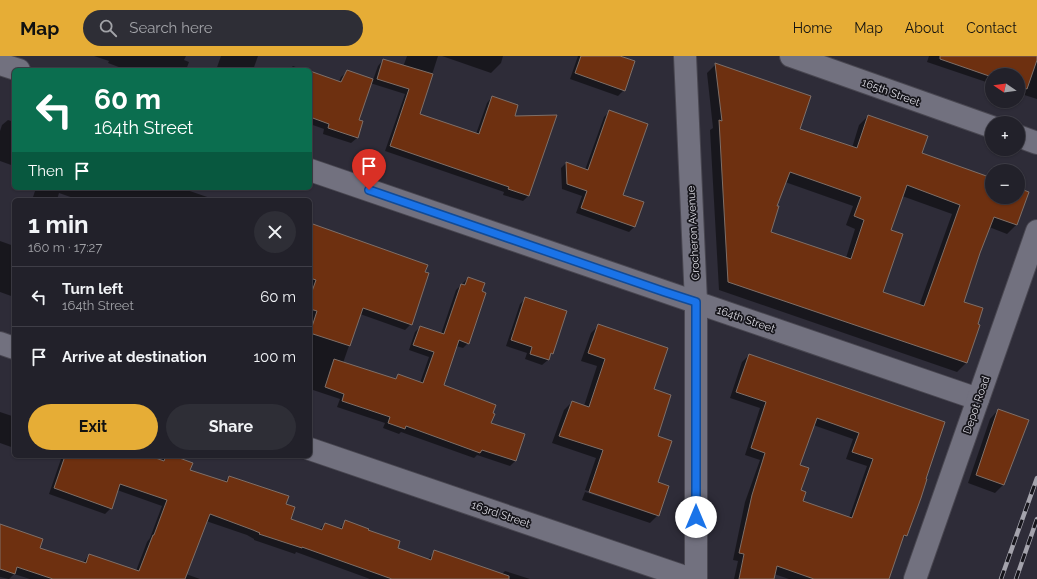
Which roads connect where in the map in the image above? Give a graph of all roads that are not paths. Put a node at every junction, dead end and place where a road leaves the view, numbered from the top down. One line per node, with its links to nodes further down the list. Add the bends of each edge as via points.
1 (685, 56): 10 (street, Crocheron Avenue)
2 (791, 56): 5 (street, 165th Street)
3 (0, 64): 4 (street)
4 (12, 68)
5 (985, 125)
6 (1025, 139): 7 (street)
7 (1037, 143)
8 (312, 171): 10 (street, 164th Street)
9 (1037, 231): 13 (street, Depot Road)
10 (696, 302): 13 (street, 164th Street); 16 (street, Crocheron Avenue)
11 (0, 343): 12 (street)
12 (12, 347)
13 (978, 399): 17 (street, Depot Road)
14 (312, 450): 15 (street, 163rd Street)
15 (691, 579)
16 (696, 579)
17 (915, 579)

